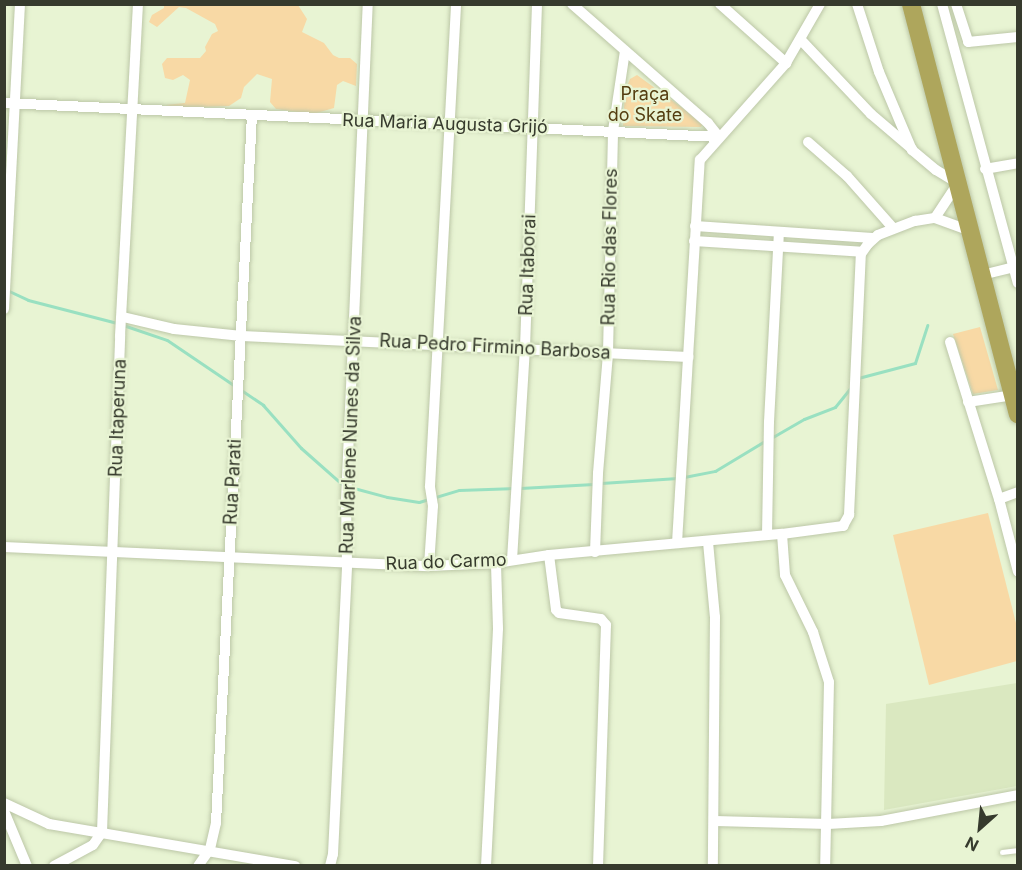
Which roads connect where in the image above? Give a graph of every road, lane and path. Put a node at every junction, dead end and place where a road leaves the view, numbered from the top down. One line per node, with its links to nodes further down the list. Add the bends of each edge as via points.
1 (20, 4): 17 (street)
2 (138, 4): 18 (street, Rua Itaperuna)
3 (368, 4): 20 (street, Rua Marlene Nunes da Silva)
4 (456, 4): 22 (street)
5 (537, 4): 23 (street, Rua Itaborai)
6 (572, 4): 15 (street)
7 (720, 4): 16 (street)
8 (820, 4): 14 (street)
9 (857, 4): 21 (street)
10 (911, 4): 31 (highway)
11 (942, 4): 30 (street)
12 (956, 4): 13 (street, via 968,42)
13 (1017, 37)
14 (801, 40): 16 (street); 24 (street)
15 (625, 51): 25 (street, Rua Rio das Flores); 26 (street)
16 (786, 63): 26 (street)
17 (10, 103): 18 (street, Rua Maria Augusta Grijó); 44 (street)
18 (131, 110): 19 (street, Rua Maria Augusta Grijó); 47 (street, Rua Itaperuna)
19 (252, 115): 20 (street, Rua Maria Augusta Grijó); 48 (street, Rua Parati)
20 (363, 121): 22 (street, Rua Maria Augusta Grijó); 49 (street, Rua Marlene Nunes da Silva)
21 (900, 121): 24 (street); 28 (street)
22 (449, 126): 23 (street, Rua Maria Augusta Grijó); 51 (street)
23 (533, 128): 25 (street, Rua Maria Augusta Grijó); 52 (street, Rua Itaborai)
24 (887, 130): 28 (street)
25 (613, 131): 26 (street, Rua Maria Augusta Grijó); 53 (street, Rua Rio das Flores)
26 (719, 136): 33 (street, via 700,160)
27 (808, 142): 34 (street, via 847,176)
28 (912, 150): 31 (street)
29 (1017, 163): 30 (street)
30 (985, 169): 41 (street)
31 (958, 183): 32 (street); 35 (highway)
32 (935, 218): 34 (street); 35 (street)
33 (695, 226): 36 (street); 38 (street)
34 (893, 228): 37 (street)
35 (971, 231): 42 (highway)
36 (778, 232): 37 (street); 39 (street)
37 (873, 238): 40 (street)
38 (694, 241): 39 (street); 54 (street)
39 (778, 246): 40 (street); 61 (street)
40 (862, 252): 60 (street, Rua do Carmo, via 848,521 843,526)
41 (1015, 266): 42 (street); 43 (street)
42 (982, 275): 55 (highway)
43 (1017, 283)
44 (5, 294): 45 (street)
45 (5, 303): 46 (street)
46 (4, 309)
47 (122, 320): 48 (street, Rua Pedro Firmino Barbosa); 65 (street, Rua Itaperuna)
48 (242, 336): 49 (street, Rua Pedro Firmino Barbosa); 68 (street, Rua Parati)
49 (354, 341): 51 (street, Rua Pedro Firmino Barbosa); 71 (street, Rua Marlene Nunes da Silva)
50 (950, 342): 56 (street)
51 (437, 344): 52 (street, Rua Pedro Firmino Barbosa); 72 (street)
52 (525, 348): 53 (street, Rua Pedro Firmino Barbosa); 69 (street, Rua Itaborai)
53 (608, 353): 54 (street, Rua Pedro Firmino Barbosa); 66 (street, Rua Rio das Flores)
54 (689, 357): 63 (street)
55 (1012, 395): 56 (street); 57 (highway)
56 (968, 402): 59 (street)
57 (1017, 414)
58 (1017, 492): 59 (street)
59 (999, 499): 73 (street)
60 (782, 534): 61 (street, Rua do Carmo); 78 (street, via 785,575 813,632 829,682)
61 (767, 535): 62 (street, Rua do Carmo)
62 (708, 542): 63 (street, Rua do Carmo); 77 (street, via 715,617)
63 (677, 543): 66 (street, Rua do Carmo)
64 (4, 547): 65 (street, Rua do Carmo)
65 (114, 550): 68 (street, Rua do Carmo); 79 (street, Rua Itaperuna)
66 (595, 552): 67 (street, Rua do Carmo)
67 (549, 555): 69 (street, Rua do Carmo); 89 (street, via 559,614 601,619 606,625)
68 (229, 557): 71 (street, Rua do Carmo); 80 (street, Rua Parati, via 216,823)
69 (512, 560): 70 (street, Rua do Carmo)
70 (496, 563): 72 (street, Rua do Carmo); 88 (street, via 498,628)
71 (347, 564): 72 (street, Rua do Carmo); 87 (street, Rua Marlene Nunes da Silva)
72 (429, 566)
73 (1017, 572)
74 (1017, 795): 78 (street, via 881,821)
75 (4, 803): 79 (street, via 49,824)
76 (4, 811): 83 (street)
77 (715, 821): 78 (street); 90 (street)
78 (828, 824): 91 (street)
79 (102, 832): 80 (street); 84 (street, via 93,845)
80 (210, 849): 85 (street); 86 (street)
81 (1017, 850): 82 (lane)
82 (1002, 852)
83 (27, 866)
84 (54, 866)
85 (198, 866)
86 (295, 866)
87 (330, 866)
88 (486, 866)
89 (598, 866)
90 (713, 866)
91 (825, 866)

